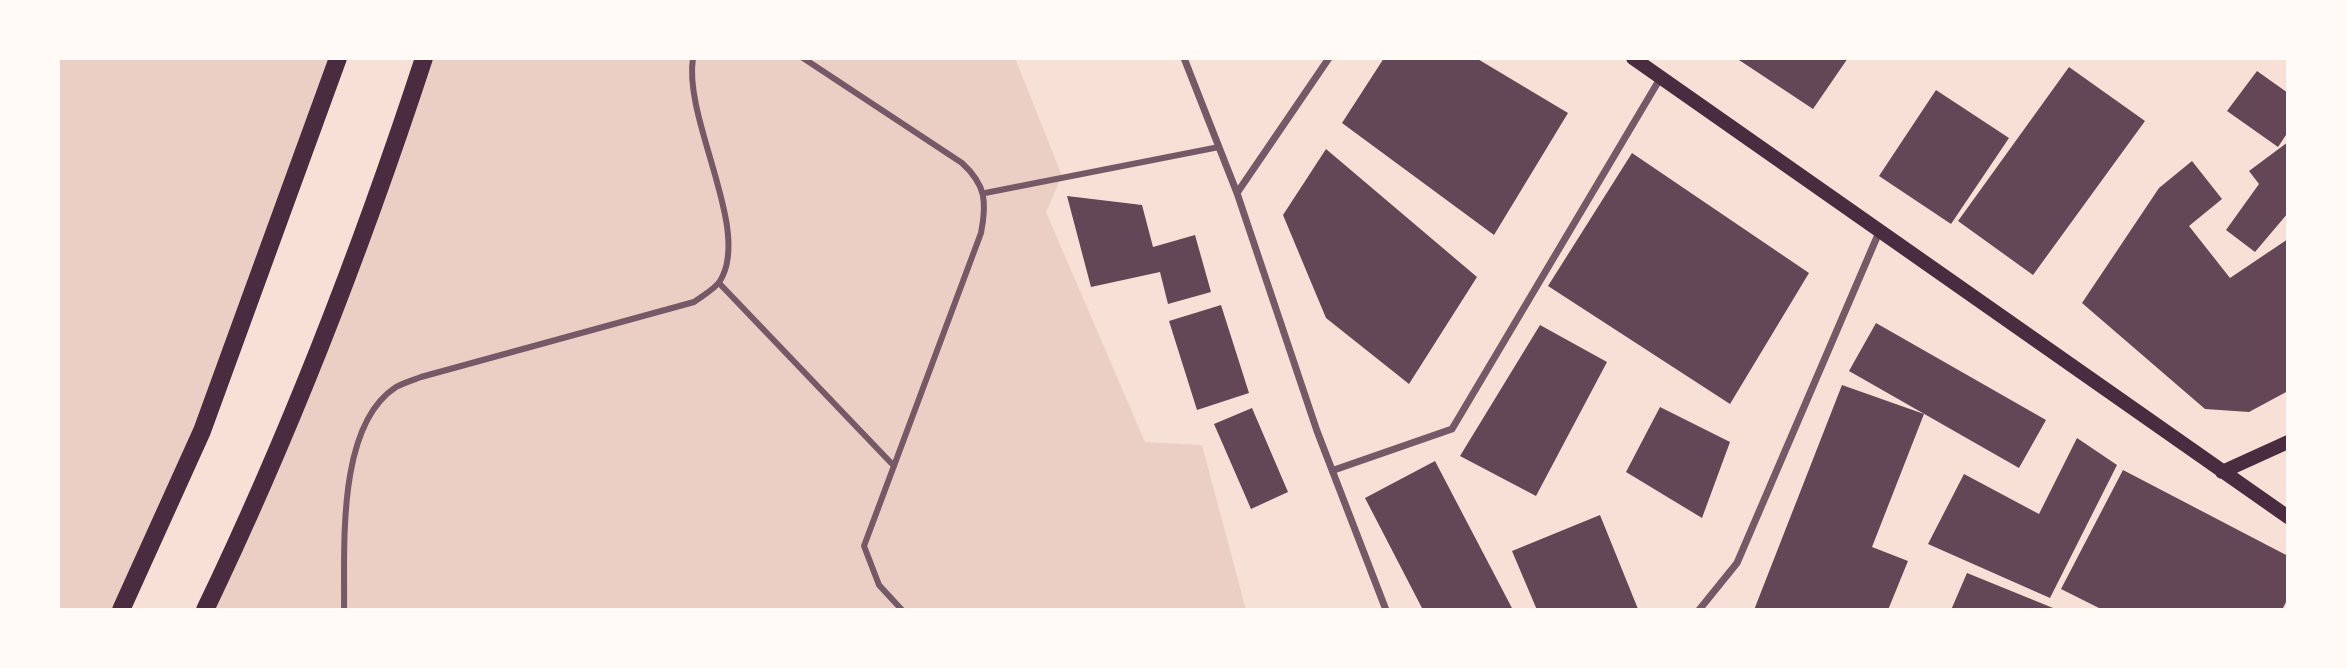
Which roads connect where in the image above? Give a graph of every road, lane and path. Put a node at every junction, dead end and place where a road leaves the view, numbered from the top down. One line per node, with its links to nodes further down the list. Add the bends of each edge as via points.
1 (338, 58): 19 (main road, via 202,431)
2 (424, 58): 20 (main road, via 337,308 275,462)
3 (693, 58): 13 (street, via 696,105 730,237)
4 (803, 58): 10 (street, via 962,163)
5 (1184, 58): 9 (street)
6 (1329, 58): 11 (street)
7 (1633, 58): 8 (main road)
8 (1662, 77): 12 (main road); 16 (street, via 1452,429)
9 (1219, 147): 10 (street); 11 (street)
10 (985, 193): 15 (street, via 981,233)
11 (1237, 193): 16 (street)
12 (1880, 229): 17 (main road); 24 (street, via 1737,563)
13 (719, 283): 15 (street); 21 (street, via 694,302 395,388 371,415 353,457 345,494)
14 (2288, 442): 17 (main road)
15 (894, 466): 22 (street, via 864,546 879,584)
16 (1334, 470): 23 (street)
17 (2222, 472): 18 (main road)
18 (2288, 517)
19 (121, 610)
20 (205, 610)
21 (344, 610)
22 (902, 610)
23 (1386, 610)
24 (1699, 610)

